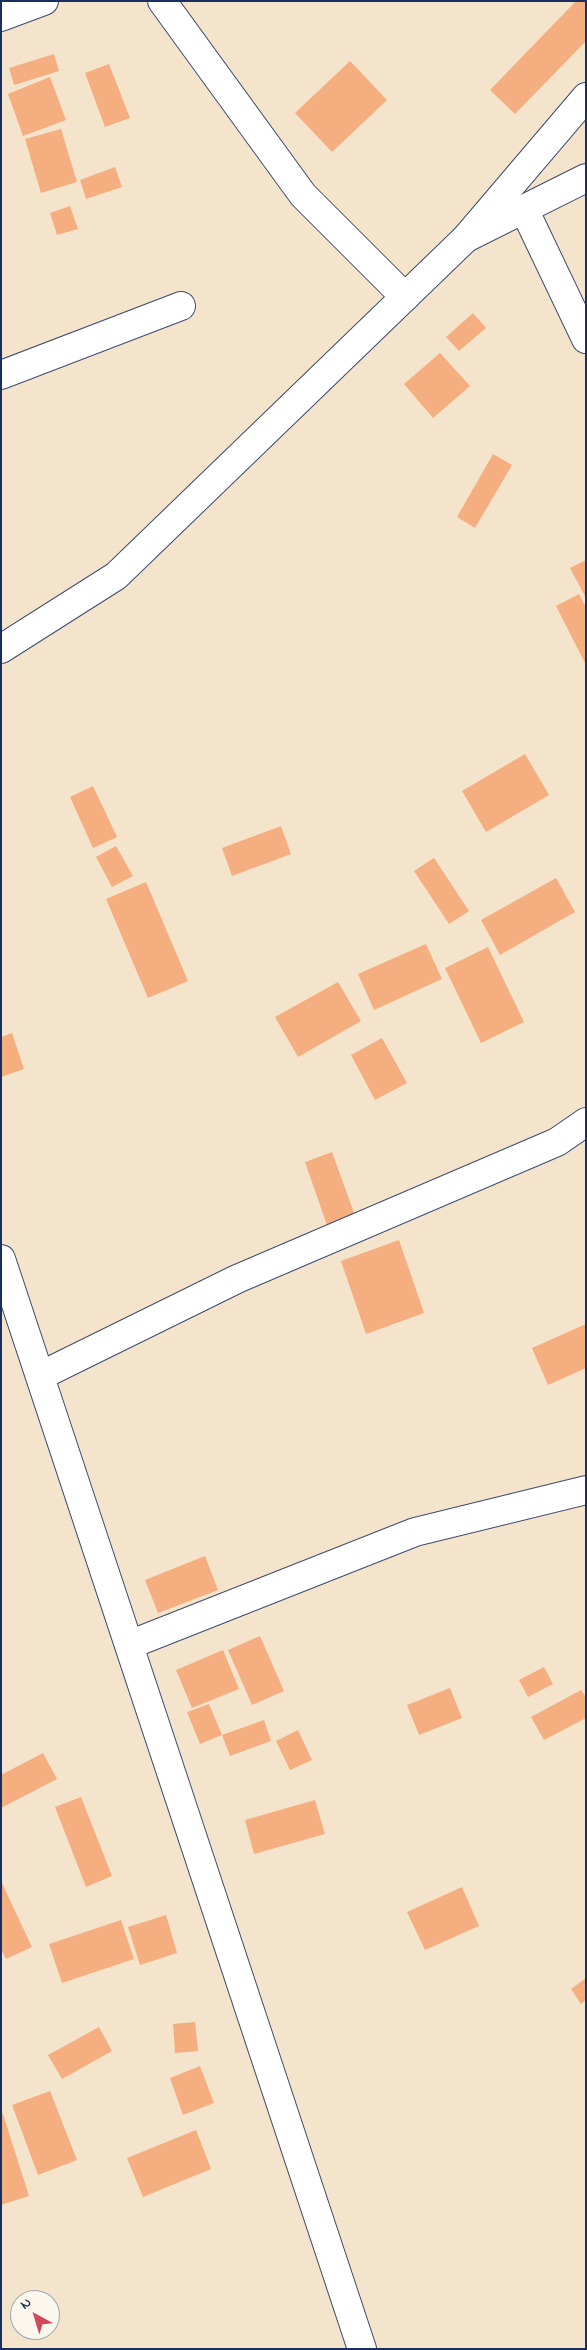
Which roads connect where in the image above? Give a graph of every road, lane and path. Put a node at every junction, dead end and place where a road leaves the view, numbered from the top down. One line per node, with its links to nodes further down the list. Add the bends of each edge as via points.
1 (44, 1): 3 (street)
2 (162, 1): 8 (street, via 303,195)
3 (1, 17)
4 (586, 97): 7 (street)
5 (586, 178): 6 (street)
6 (524, 209): 7 (street); 10 (street)
7 (466, 238): 8 (street)
8 (405, 297): 12 (street, via 116,576)
9 (181, 306): 11 (street)
10 (586, 339)
11 (1, 376)
12 (1, 649)
13 (586, 1122): 15 (street, via 557,1142 237,1279)
14 (1, 1259): 15 (street)
15 (40, 1376): 17 (street)
16 (586, 1490): 17 (street, via 415,1532)
17 (128, 1645): 18 (street)
18 (362, 2349)

